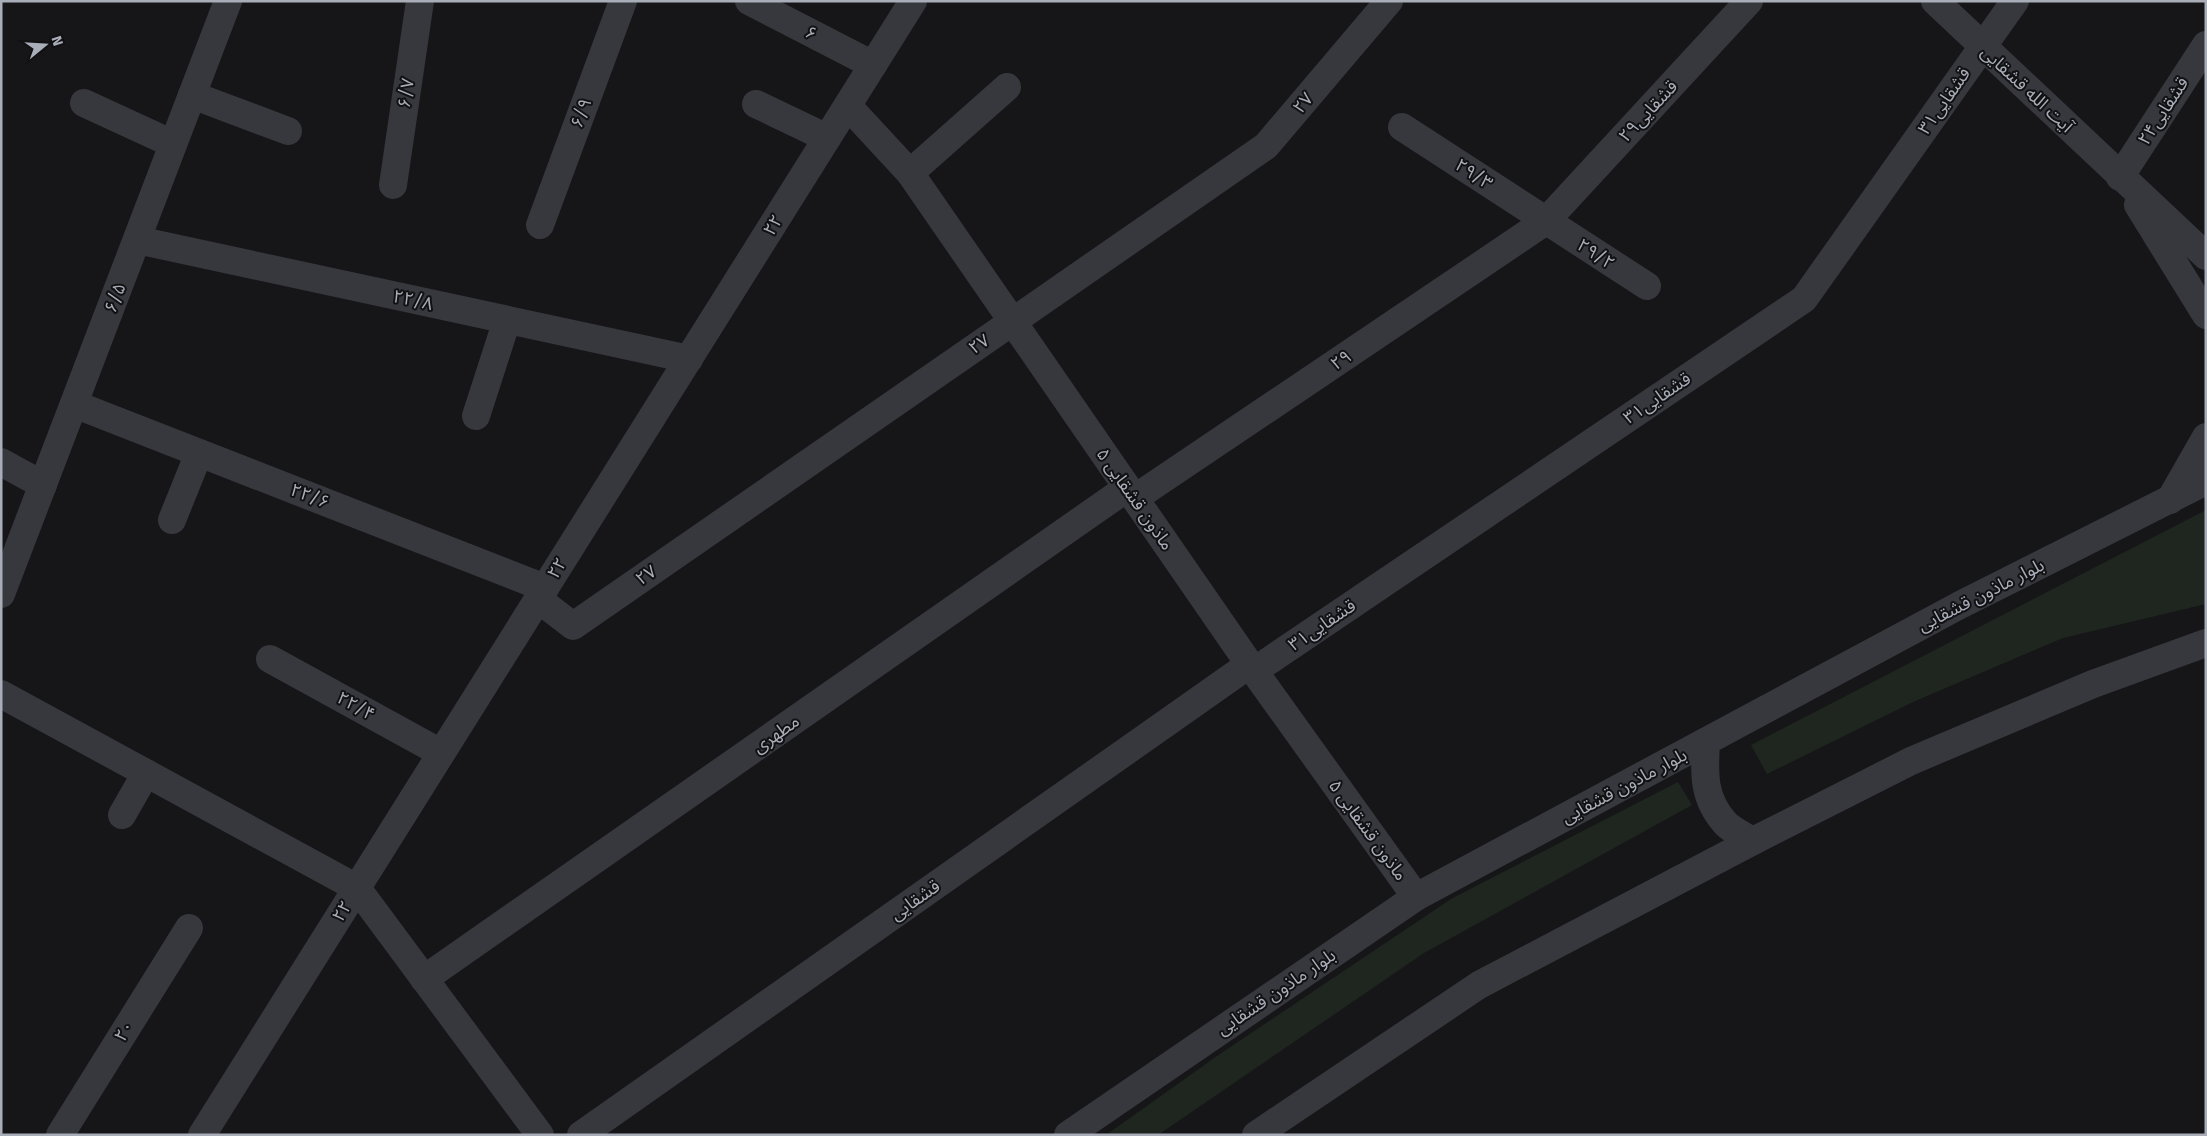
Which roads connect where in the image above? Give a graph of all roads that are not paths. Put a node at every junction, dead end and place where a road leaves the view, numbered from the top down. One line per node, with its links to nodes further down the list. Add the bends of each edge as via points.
1 (228, 1): 14 (street, ۶/۵)
2 (420, 1): 24 (street, ۶/۷)
3 (623, 1): 26 (street, ۶/۹)
4 (749, 1): 12 (street, ۶)
5 (913, 1): 12 (street, ۲۲)
6 (1389, 1): 32 (street, ۲۷, via 1266,146)
7 (1749, 1): 25 (street, قشقایی۲۹)
8 (1935, 1): 11 (street, آیت الله قشقایی)
9 (2015, 1): 11 (street, ۳۱قشقایی)
10 (2206, 45): 23 (street, قشقایی۲۴)
11 (1983, 47): 23 (street, آیت الله قشقایی); 48 (street, ۳۱قشقایی, via 1804,299)
12 (873, 65): 17 (street, ۲۲)
13 (1007, 87): 22 (street)
14 (192, 95): 19 (street); 21 (street, ۶/۵)
15 (84, 103): 21 (street)
16 (756, 104): 20 (street)
17 (848, 106): 20 (street, ۲۲); 22 (street, ماذون قشقایی ۵)
18 (1402, 126): 25 (street, ۲۹/۳)
19 (288, 131)
20 (827, 138): 33 (street, ۲۲)
21 (174, 144): 27 (street, ۶/۵)
22 (910, 173): 32 (street, ماذون قشقایی ۵)
23 (2120, 176): 28 (street); 30 (street)
24 (393, 185)
25 (1546, 221): 29 (street, ۲۹/۲); 41 (street, ۲۹)
26 (540, 225)
27 (137, 240): 31 (street, ۲۲/۸); 34 (street, ۶/۵)
28 (2206, 256)
29 (1646, 286)
30 (2206, 316)
31 (507, 320): 33 (street, ۲۲/۸); 35 (street)
32 (1012, 321): 41 (street, ماذون قشقایی ۵); 45 (street, ۲۷, via 573,626)
33 (688, 359): 45 (street, ۲۲)
34 (74, 404): 37 (street, ۲۲/۶); 40 (street, ۶/۵)
35 (476, 416)
36 (2206, 437): 42 (street)
37 (199, 453): 43 (street); 45 (street, ۲۲/۶)
38 (1, 462): 40 (street)
39 (2206, 481): 42 (street, بلوار ماذون قشقایی)
40 (43, 485): 44 (street, ۶/۵)
41 (1131, 493): 48 (street, ماذون قشقایی ۵); 58 (street, مطهری)
42 (2170, 500): 50 (street, بلوار ماذون قشقایی, via 1960,605)
43 (172, 520)
44 (1, 594)
45 (541, 594): 51 (street, ۲۲)
46 (2206, 643): 54 (street, via 2093,684 1911,761)
47 (270, 659): 51 (street, ۲۲/۴)
48 (1252, 668): 56 (street, ماذون قشقایی ۵); 62 (street, قشقایی)
49 (1, 694): 52 (street)
50 (1706, 742): 54 (street, via 1704,777 1710,801 1727,825); 56 (street, بلوار ماذون قشقایی)
51 (441, 753): 55 (street, ۲۲)
52 (146, 773): 53 (street); 55 (street)
53 (122, 815)
54 (1753, 841): 64 (street, via 1478,985)
55 (357, 888): 58 (street); 60 (street, ۲۲)
56 (1416, 896): 63 (street, بلوار ماذون قشقایی)
57 (189, 928): 59 (street, ۲۰)
58 (424, 980): 61 (street)
59 (60, 1135)
60 (202, 1135)
61 (540, 1135)
62 (581, 1135)
63 (1068, 1135)
64 (1256, 1135)

